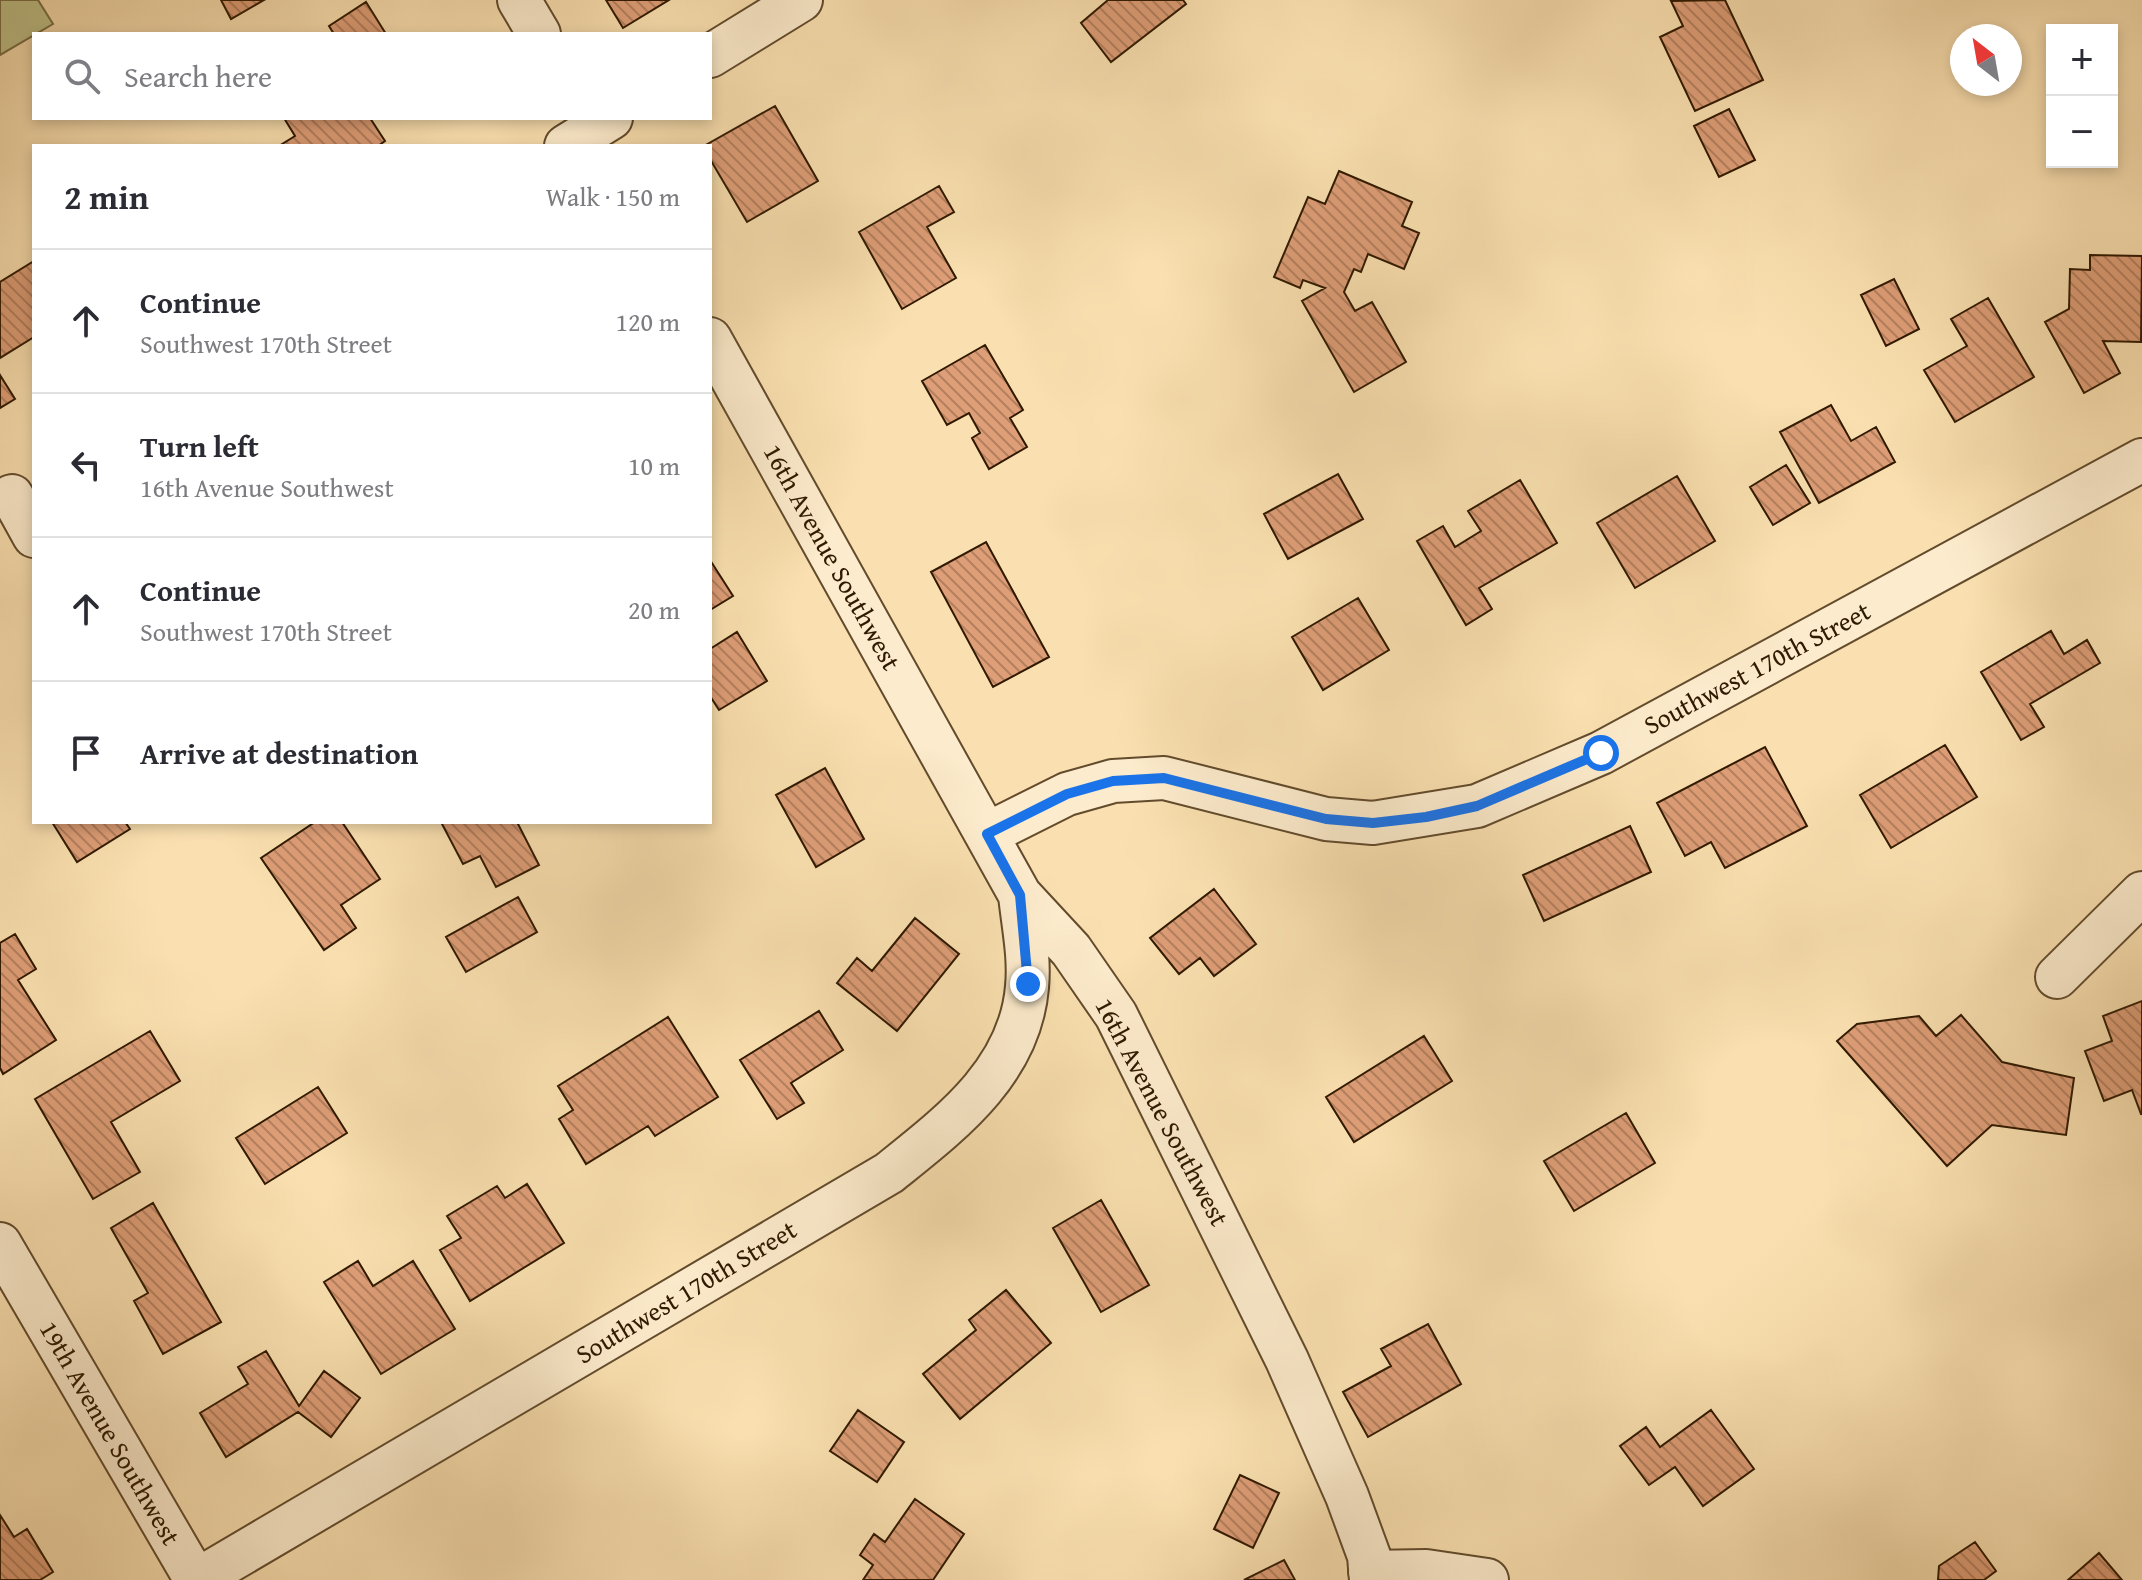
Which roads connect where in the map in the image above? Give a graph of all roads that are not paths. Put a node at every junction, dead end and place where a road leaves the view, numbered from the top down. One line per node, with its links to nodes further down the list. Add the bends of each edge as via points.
1 (519, 0): 3 (street)
2 (801, 0): 4 (street)
3 (538, 32)
4 (712, 55)
5 (712, 343): 9 (street, 16th Avenue Southwest)
6 (2142, 460): 9 (street, Southwest 170th Street, via 1601,753 1477,806 1426,817 1357,822 1272,807 1164,778 1113,781 1067,794)
7 (15, 494): 8 (street)
8 (32, 532)
9 (987, 834): 11 (street, 16th Avenue Southwest)
10 (2142, 893): 12 (street)
11 (1020, 895): 14 (street, 16th Avenue Southwest, via 1071,950 1116,1015 1287,1360 1347,1496 1369,1556); 15 (street, Southwest 170th Street, via 1027,956 1025,1006 997,1072 936,1135 889,1173)
12 (2057, 977)
13 (0, 1244): 15 (street, 19th Avenue Southwest)
14 (1370, 1576): 16 (street, via 1426,1571)
15 (197, 1580)
16 (1487, 1580)

